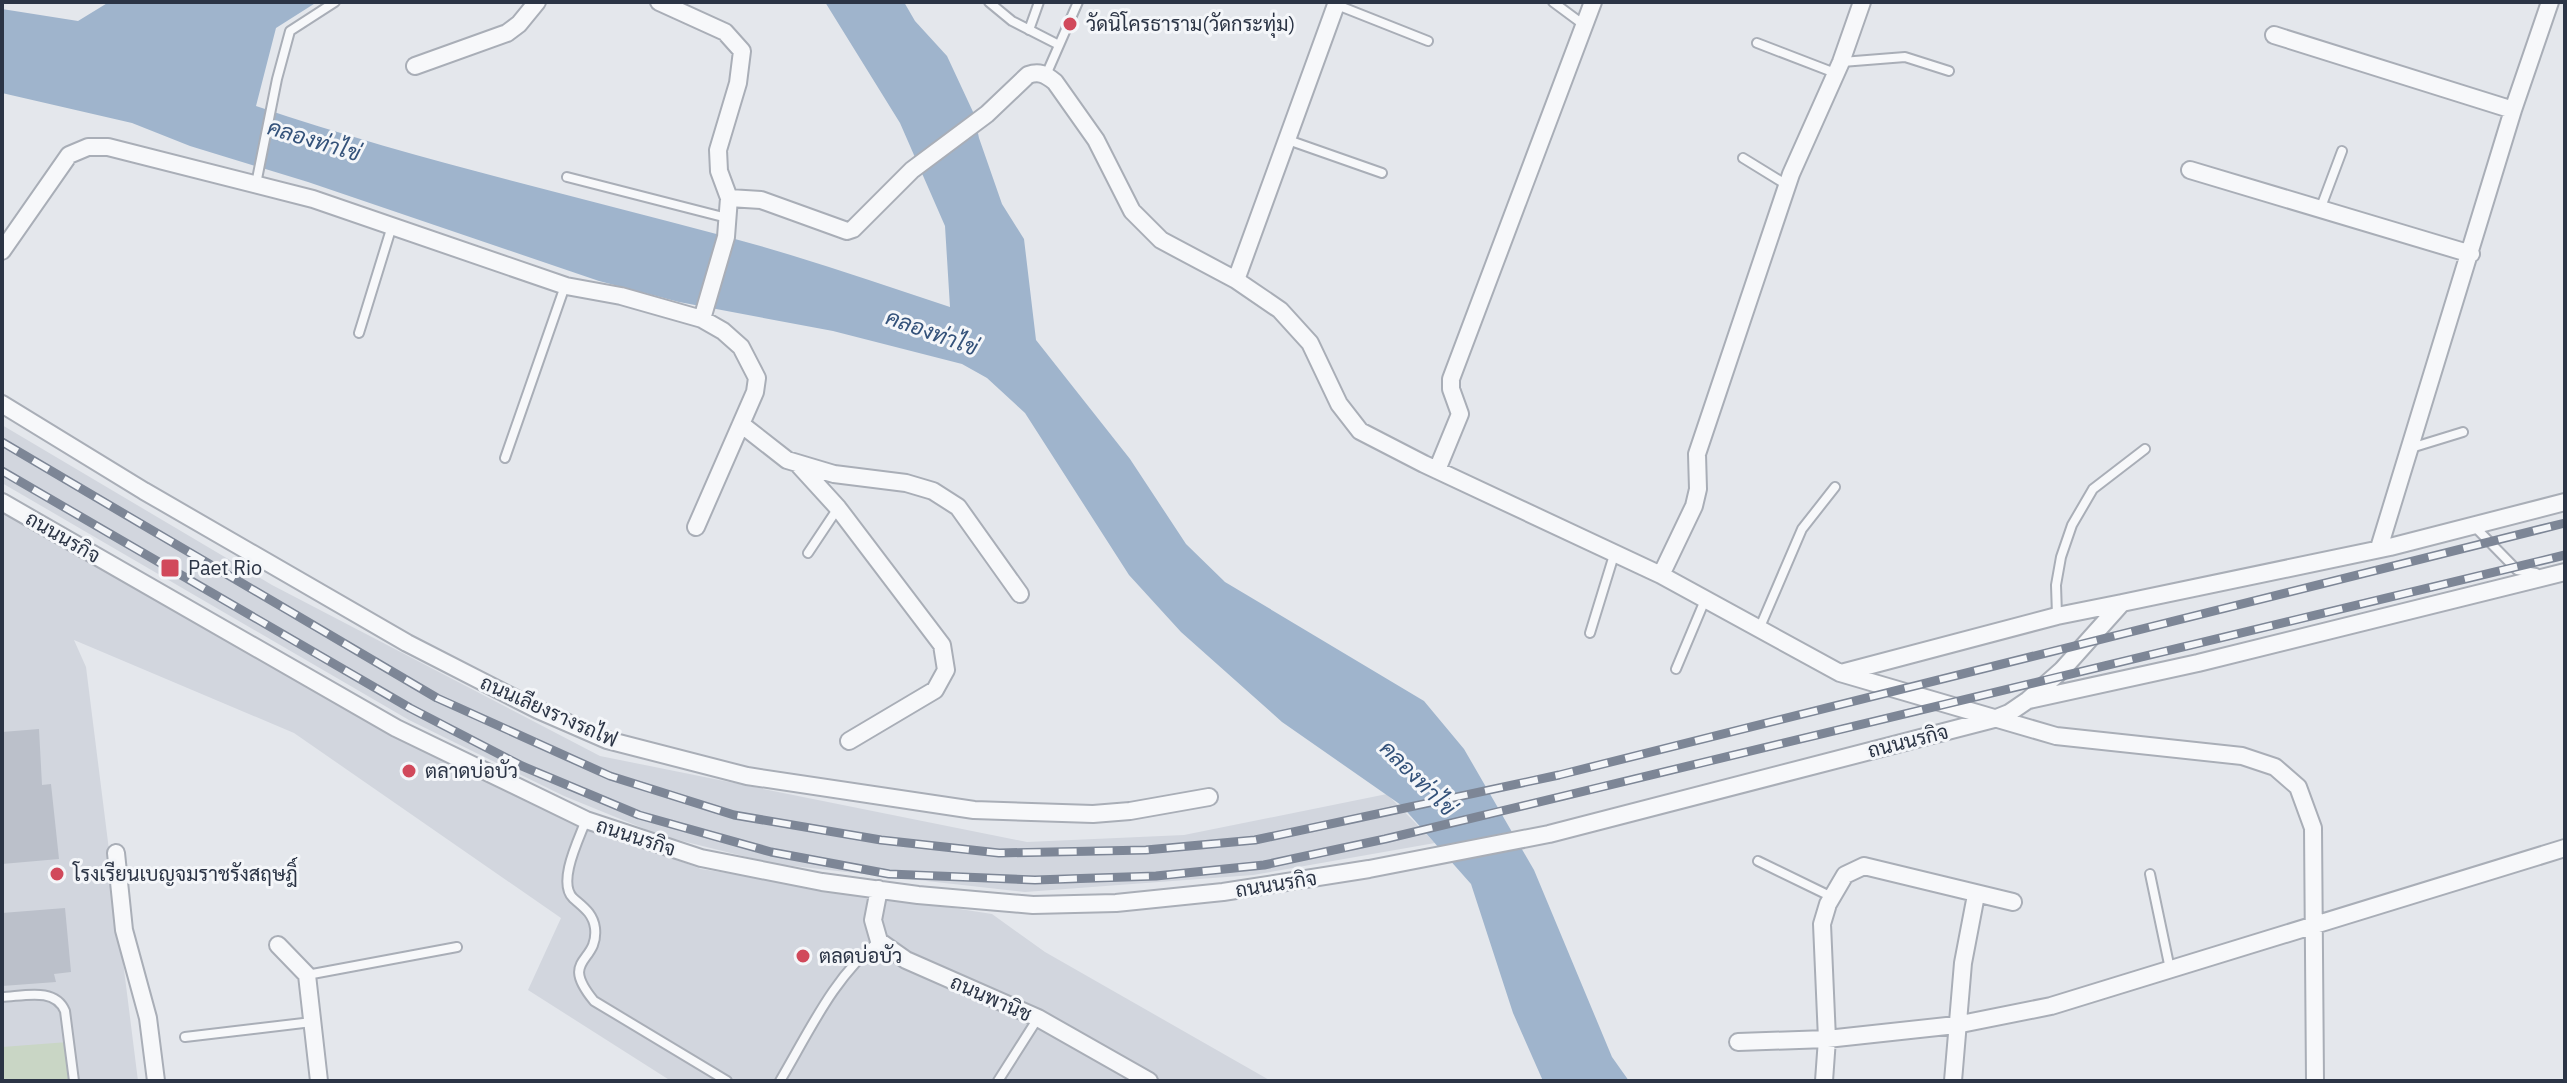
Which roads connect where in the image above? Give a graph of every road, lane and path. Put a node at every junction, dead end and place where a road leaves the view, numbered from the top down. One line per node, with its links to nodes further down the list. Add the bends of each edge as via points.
1 (335, 2): 28 (lane, via 295,26 286,41)
2 (537, 2): 18 (street, via 507,33)
3 (659, 2): 31 (street, via 725,32 742,51 718,150)
4 (989, 2): 13 (lane)
5 (1039, 2): 13 (lane)
6 (1078, 2): 17 (lane)
7 (1553, 2): 12 (lane)
8 (1593, 2): 12 (street)
9 (1862, 2): 19 (street)
10 (2550, 2): 22 (street)
11 (1336, 4): 15 (lane); 23 (street)
12 (1584, 25): 48 (street, via 1451,379 1460,414)
13 (1029, 30): 17 (lane)
14 (2274, 35): 22 (street)
15 (1428, 41)
16 (1757, 43): 19 (lane)
17 (1059, 45): 21 (lane)
18 (415, 66)
19 (1838, 68): 20 (lane, via 1905,57); 30 (street)
20 (1949, 71)
21 (1046, 75): 31 (street, via 1028,75 987,114 912,170 853,229 761,200); 37 (street, via 1096,140 1132,211 1161,240)
22 (2513, 110): 36 (street)
23 (1288, 140): 27 (lane); 37 (street)
24 (2342, 151): 32 (lane)
25 (1743, 158): 30 (lane)
26 (2190, 170): 32 (street)
27 (1382, 173)
28 (257, 176): 34 (street); 35 (street, via 88,147 69,155)
29 (567, 177): 33 (lane)
30 (1787, 186): 59 (street, via 1697,454 1694,506)
31 (729, 198): 33 (street)
32 (2321, 207): 36 (street)
33 (727, 218): 39 (street)
34 (392, 226): 38 (street); 40 (lane)
35 (2, 251)
36 (2471, 254): 44 (street)
37 (1236, 280): 48 (street, via 1280,310 1310,343 1339,404 1360,431)
38 (566, 286): 39 (street); 46 (lane)
39 (703, 318): 42 (street, via 741,347 757,378)
40 (359, 333)
41 (2, 404): 71 (street, ถนนเลียงรางรถไฟ, via 407,643 607,740 747,776 974,810 1093,814)
42 (741, 424): 47 (street); 54 (street)
43 (2463, 432): 44 (lane)
44 (2411, 448): 55 (street)
45 (2145, 449): 63 (lane, via 2093,489 2072,525 2056,585)
46 (505, 458)
47 (797, 463): 52 (street); 60 (street, via 933,491 958,507)
48 (1437, 470): 57 (street)
49 (1835, 487): 64 (lane, via 1802,529)
50 (2, 502): 72 (street, ถนนนรกิจ, via 396,728)
51 (2565, 502): 53 (street)
52 (838, 508): 56 (lane); 70 (street, via 942,645 946,670 935,690)
53 (2472, 525): 55 (street); 58 (lane, via 2517,570)
54 (696, 527)
55 (2379, 548): 62 (street)
56 (808, 553)
57 (1614, 555): 59 (street); 65 (lane)
58 (2565, 572): 68 (street)
59 (1661, 575): 61 (street)
60 (1020, 594)
61 (1705, 600): 64 (street); 66 (lane)
62 (2122, 603): 63 (street); 68 (street, ถนนนรกิจ)
63 (2057, 616): 67 (street)
64 (1760, 627): 67 (street)
65 (1590, 633)
66 (1676, 669)
67 (1840, 673): 69 (street)
68 (2028, 700): 69 (street, ถนนนรกิจ)
69 (1994, 719): 77 (street, ถนนนรกิจ, via 1549,834 1223,892 1033,905); 81 (street, via 2056,736 2242,756 2275,767 2298,787 2313,828)
70 (849, 741)
71 (1209, 797)
72 (586, 820): 77 (street, ถนนนรกิจ, via 701,858); 98 (lane, via 566,884 595,925 594,940 578,969 580,984 594,1001)
73 (2565, 848): 81 (street)
74 (116, 853): 96 (street, via 124,930 148,1018)
75 (1758, 861): 79 (lane)
76 (2150, 874): 85 (lane)
77 (879, 889): 82 (street, via 873,920)
78 (1976, 895): 79 (street, via 1864,866 1845,875); 80 (street); 90 (street)
79 (1832, 897): 92 (street, via 1822,924)
80 (2013, 902)
81 (2315, 924): 85 (street); 103 (street)
82 (879, 941): 88 (street, ถนนพานิช, via 906,960); 99 (lane, via 856,959 835,988)
83 (278, 945): 86 (street)
84 (457, 947): 86 (lane)
85 (2170, 970): 90 (street, via 2051,1006)
86 (307, 975): 89 (street)
87 (2, 997): 95 (lane, via 52,995 61,1001)
88 (1038, 1018): 94 (street, ถนนพานิช); 100 (lane)
89 (312, 1022): 91 (lane); 97 (street)
90 (1956, 1025): 92 (street); 102 (street)
91 (185, 1037)
92 (1827, 1039): 93 (street); 101 (street)
93 (1738, 1042)
94 (1147, 1080)
95 (74, 1081)
96 (156, 1081)
97 (319, 1081)
98 (727, 1081)
99 (780, 1081)
100 (998, 1081)
101 (1824, 1081)
102 (1953, 1081)
103 (2315, 1081)

